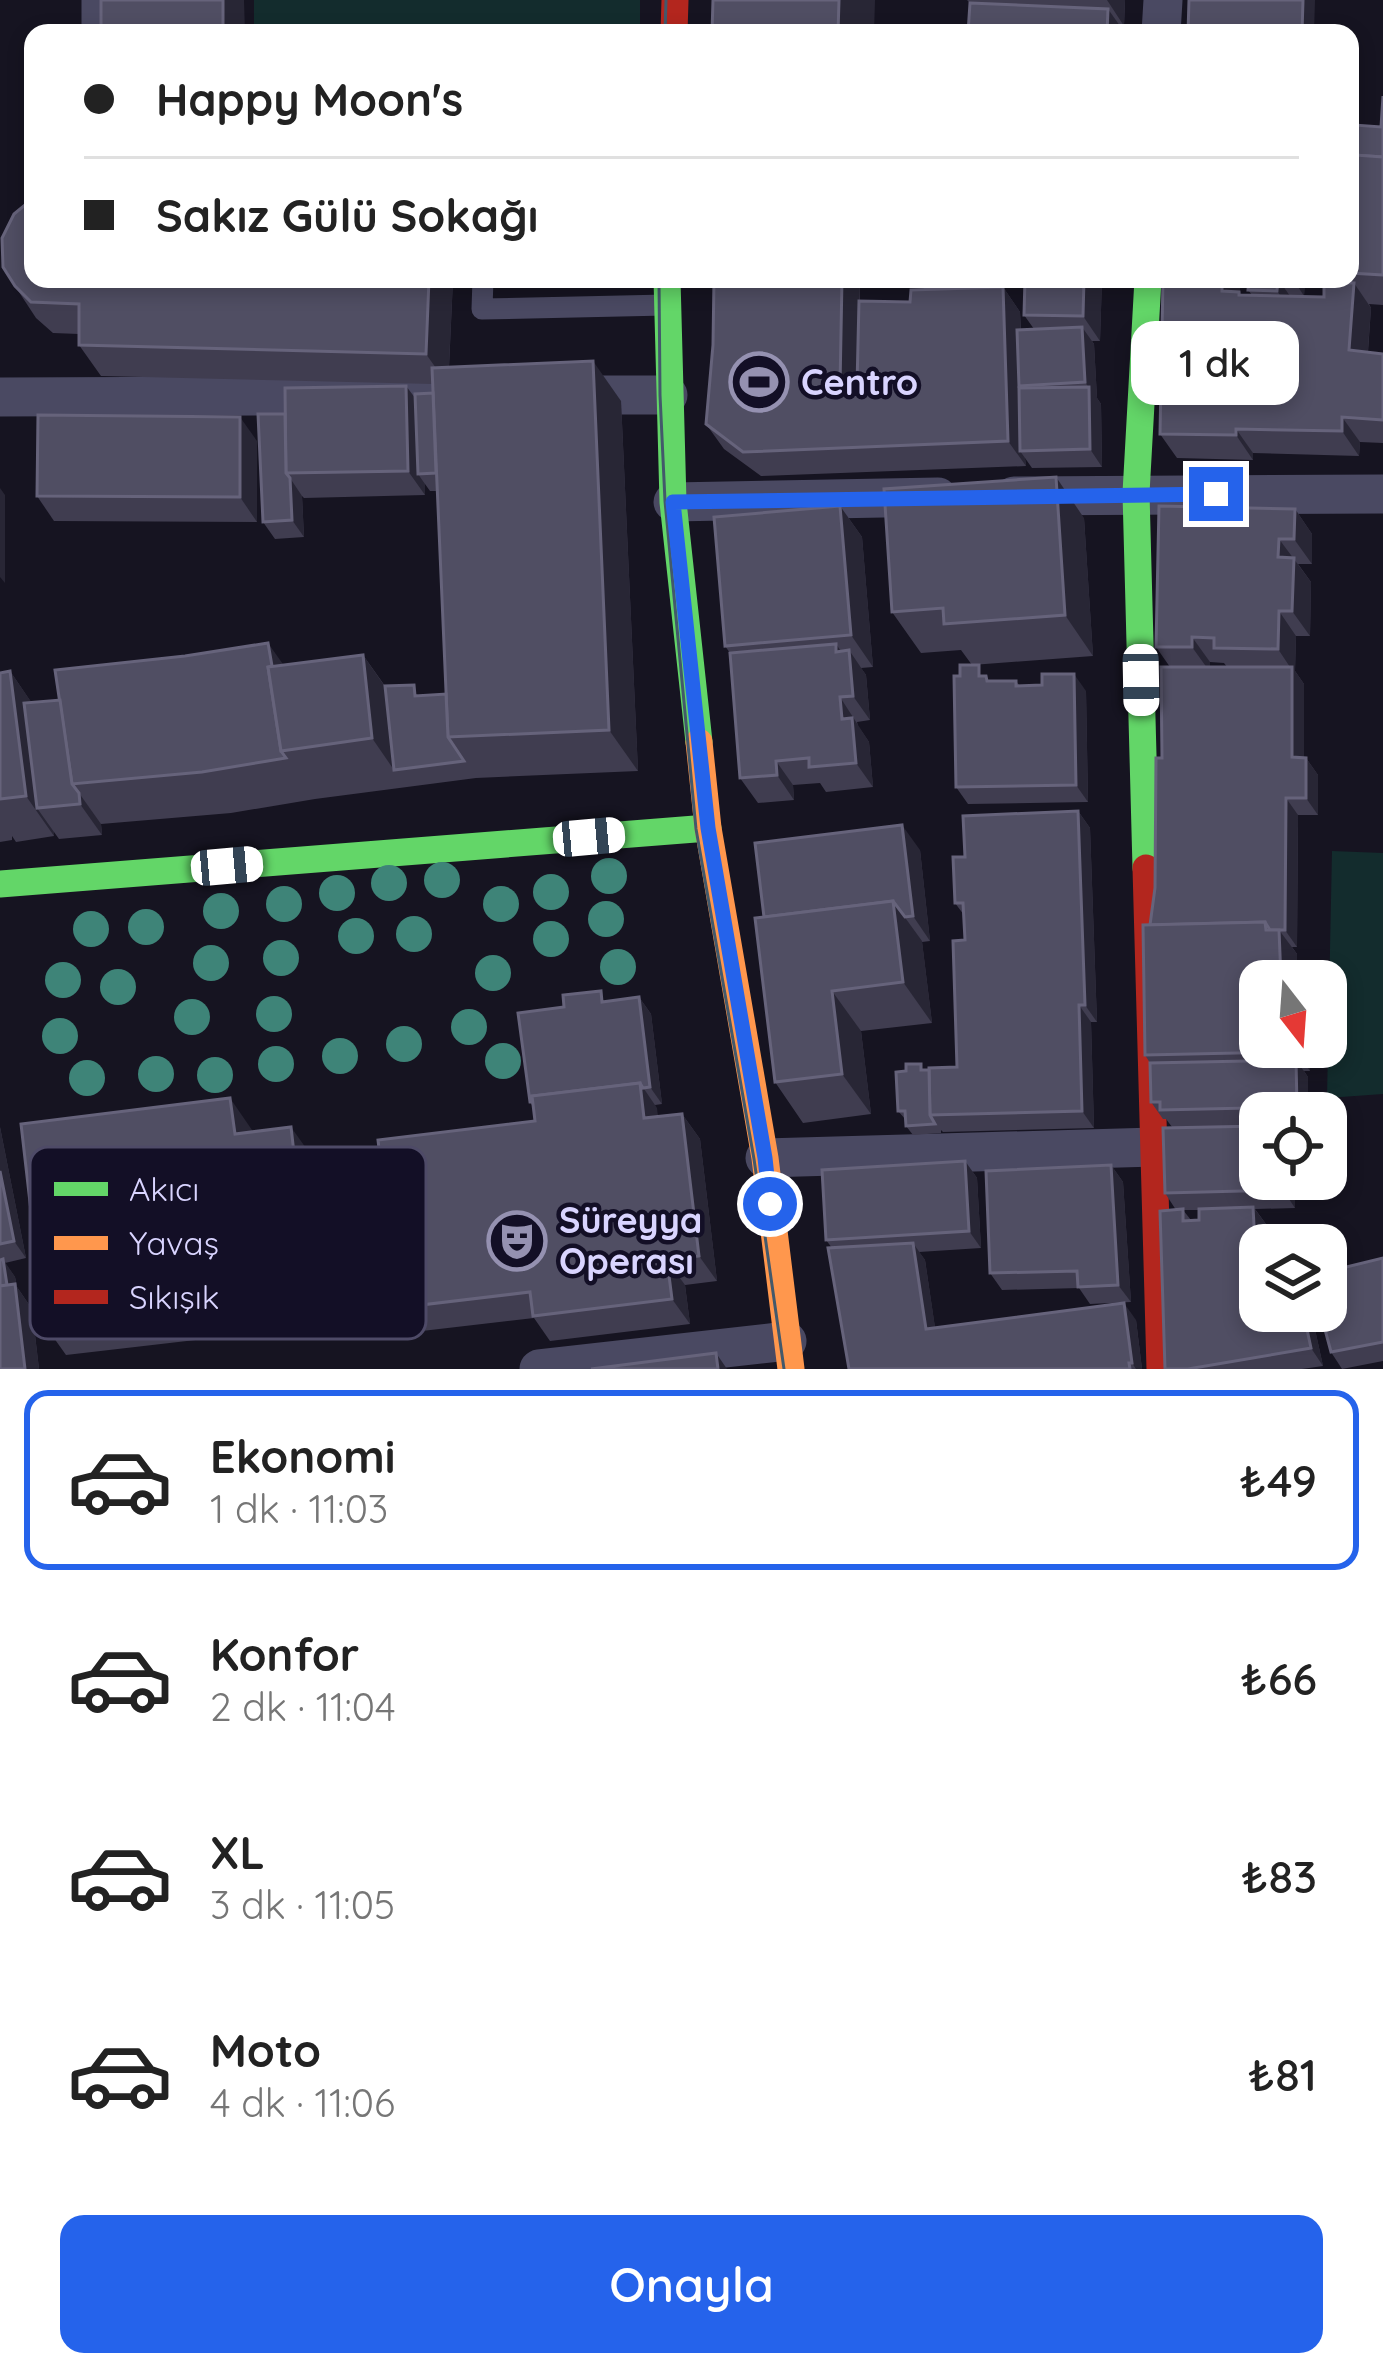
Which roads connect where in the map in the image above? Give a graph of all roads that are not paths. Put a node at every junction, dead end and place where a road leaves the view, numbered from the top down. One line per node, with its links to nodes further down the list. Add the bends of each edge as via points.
1 (483, 288): 3 (lane, via 482,309)
2 (1147, 288): 6 (street)
3 (667, 292): 4 (street)
4 (668, 394): 5 (street); 8 (street)
5 (0, 397)
6 (1136, 494): 7 (street); 8 (street); 11 (street)
7 (1383, 494)
8 (673, 502): 9 (street)
9 (708, 828): 10 (street); 12 (street)
10 (0, 884)
11 (1155, 1147): 12 (street); 15 (street)
12 (765, 1158): 13 (street)
13 (789, 1355): 14 (street)
14 (539, 1369)
15 (1160, 1369)

